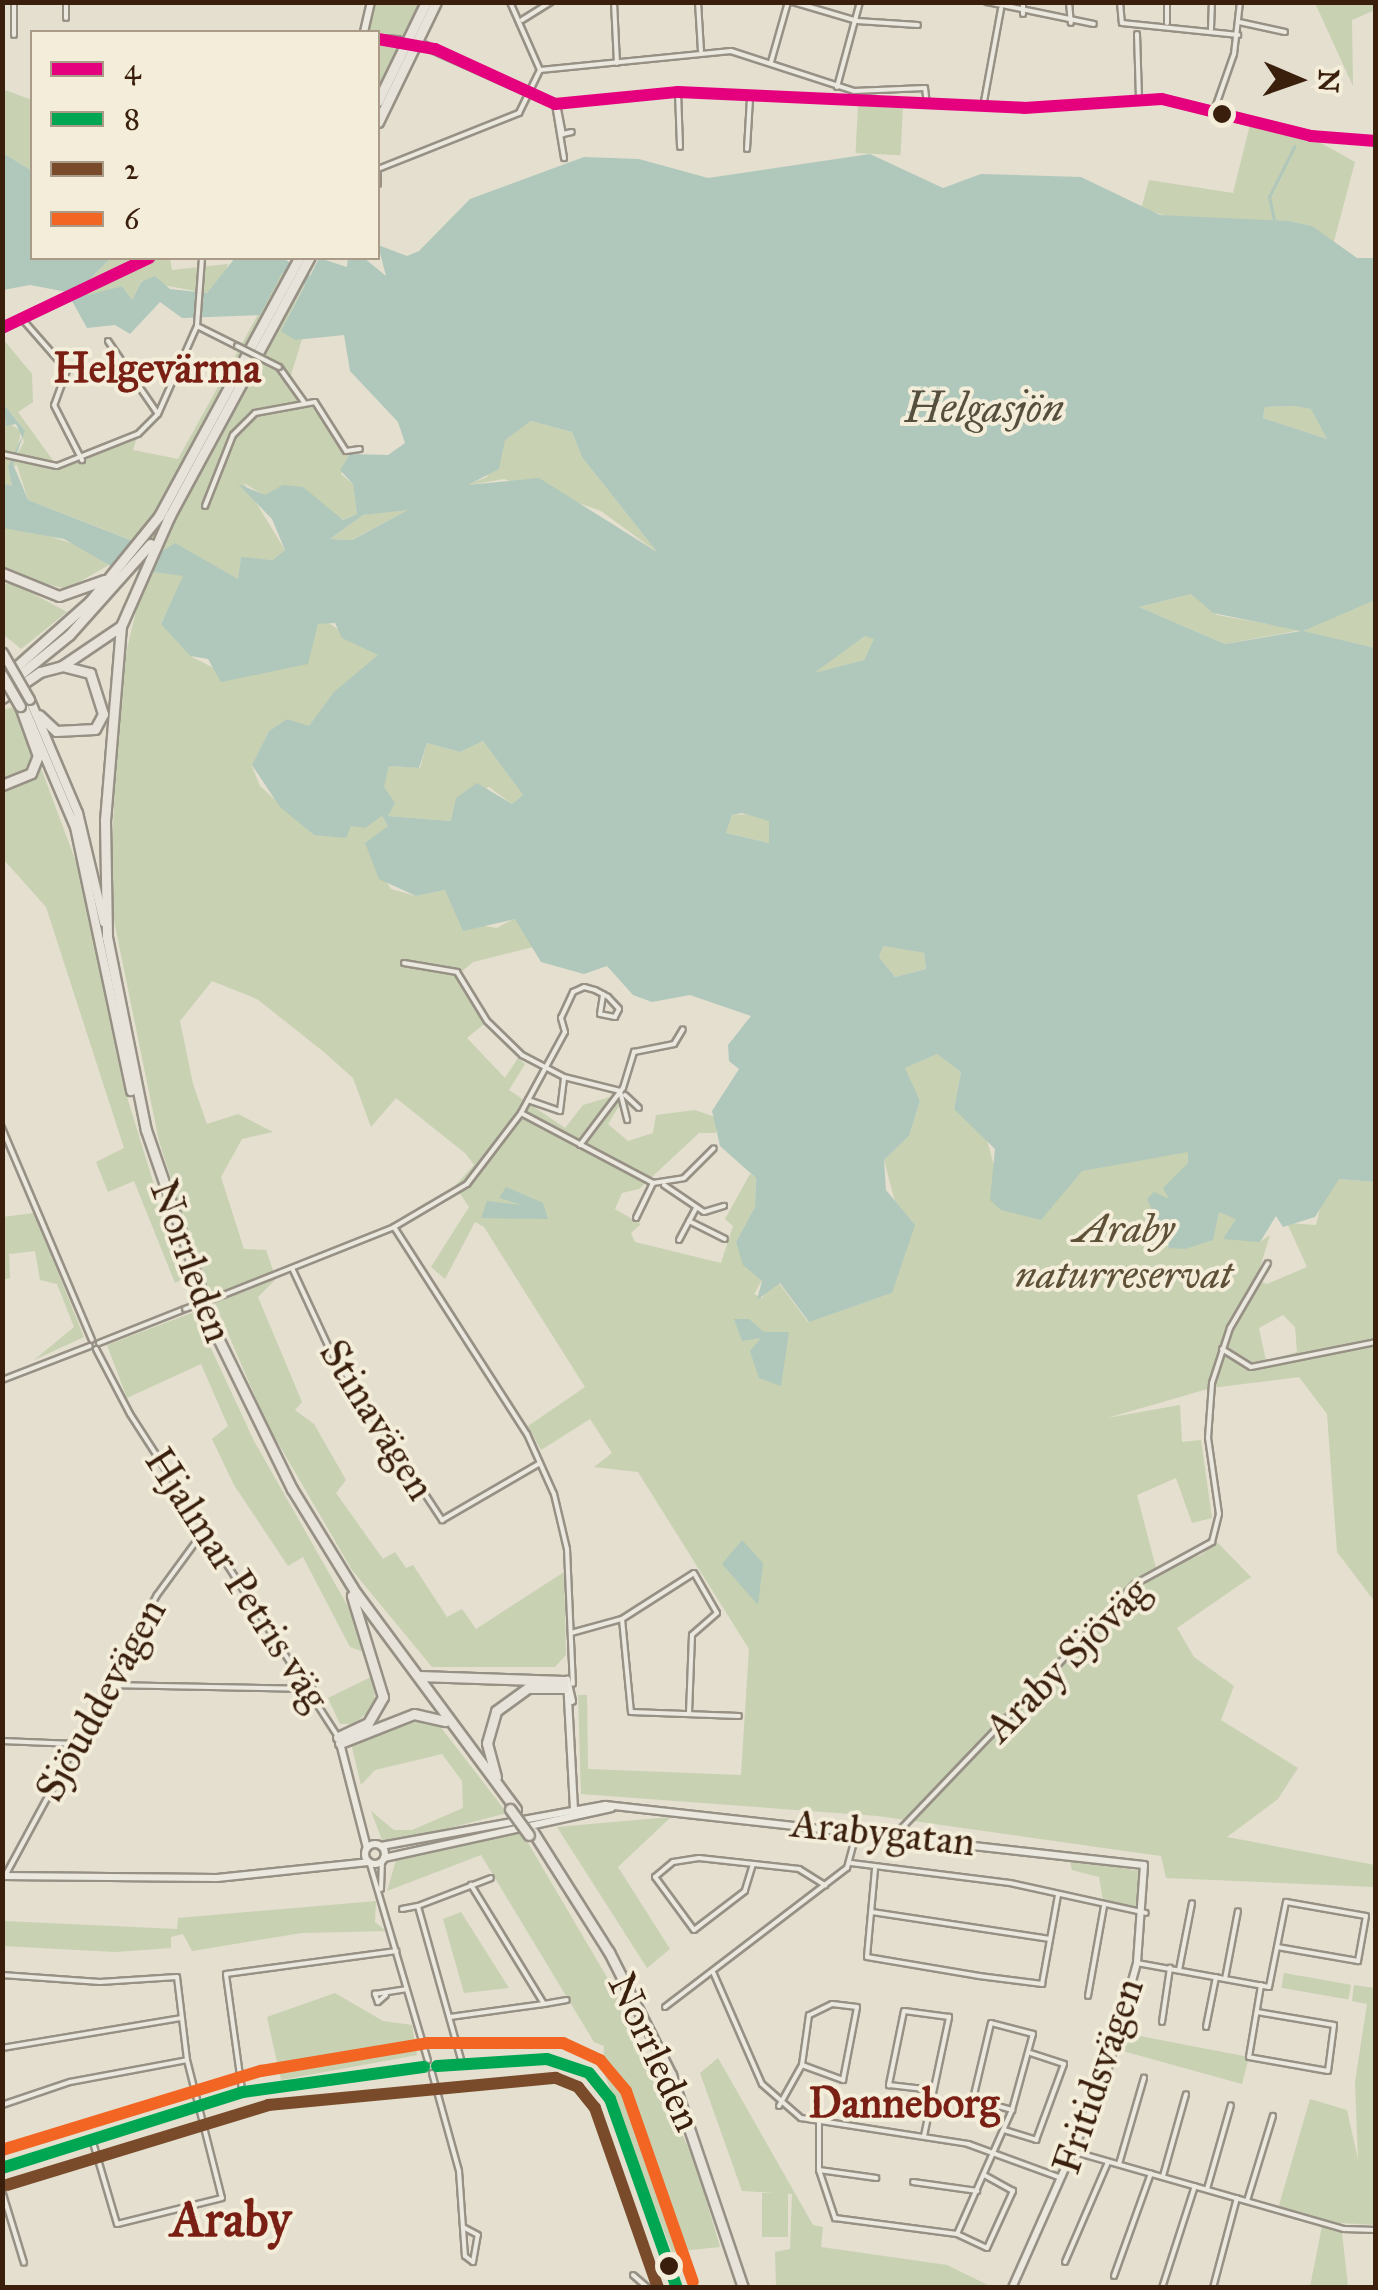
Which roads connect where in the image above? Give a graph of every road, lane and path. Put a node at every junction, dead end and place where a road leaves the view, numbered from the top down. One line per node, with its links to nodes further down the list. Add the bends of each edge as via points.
1 (14, 2): 34 (street)
2 (66, 2): 21 (street)
3 (372, 2): 30 (street)
4 (426, 2): 45 (highway)
5 (436, 2): 52 (highway)
6 (510, 2): 22 (street)
7 (551, 2): 22 (street)
8 (614, 2): 39 (street)
9 (698, 2): 38 (street)
10 (791, 2): 23 (street); 40 (street)
11 (860, 2): 23 (street)
12 (987, 2): 19 (street)
13 (1023, 2): 20 (street)
14 (1069, 2): 25 (street)
15 (1120, 2): 26 (street, via 1122,23)
16 (1167, 2): 26 (street)
17 (1212, 2): 29 (street)
18 (1240, 2): 24 (street)
19 (998, 6): 20 (street); 50 (street)
20 (1023, 14): 25 (street)
21 (66, 18)
22 (522, 20): 41 (street)
23 (857, 20): 28 (street); 42 (street)
24 (1239, 22): 31 (street); 33 (street)
25 (1071, 23): 27 (street)
26 (1166, 23): 29 (street)
27 (1094, 24)
28 (918, 25)
29 (1211, 29): 33 (street)
30 (365, 30)
31 (1285, 32)
32 (1137, 34): 47 (street)
33 (1238, 35): 51 (street)
34 (14, 36)
35 (380, 39): 36 (street)
36 (398, 40)
37 (420, 44): 46 (street)
38 (701, 51): 39 (street); 40 (street)
39 (617, 62): 41 (street)
40 (771, 62): 42 (street)
41 (540, 70): 46 (street)
42 (837, 87): 49 (street, via 925,88)
43 (678, 92): 44 (street); 48 (street); 55 (street)
44 (750, 93): 49 (street); 56 (street)
45 (380, 97)
46 (530, 98): 48 (street); 58 (street, via 511,119)
47 (1139, 99): 50 (street); 51 (street)
48 (556, 104): 53 (street, via 563,134); 57 (street)
49 (927, 104): 50 (street)
50 (983, 108)
51 (1214, 111): 54 (street, via 1311,136)
52 (380, 118)
53 (572, 132)
54 (1376, 141)
55 (680, 147)
56 (747, 150)
57 (564, 158)
58 (380, 169)
59 (145, 260): 63 (street)
60 (202, 260): 64 (street)
61 (299, 264): 62 (highway)
62 (291, 283): 73 (highway); 73 (highway, via 170,515)
63 (20, 318): 65 (street); 71 (street, via 67,370 54,404)
64 (197, 326): 67 (street, bridge, via 278,366); 68 (street)
65 (2, 328)
66 (108, 341): 68 (street)
67 (304, 404): 69 (street, via 314,402 346,451); 72 (street, via 247,418)
68 (158, 414): 71 (street, via 138,434)
69 (360, 449)
70 (2, 454): 71 (street, via 58,466)
71 (82, 460)
72 (205, 506)
73 (151, 539): 74 (highway); 74 (highway)
74 (126, 572): 75 (highway, via 66,596); 76 (highway); 79 (highway, via 19,666); 80 (highway)
75 (2, 573)
76 (122, 626): 78 (highway); 86 (highway, via 115,664)
77 (3, 652): 82 (main road, Norrleden, bridge)
78 (62, 666): 81 (highway); 83 (highway, via 90,673 103,714 95,729 76,736)
79 (2, 673): 82 (highway, bridge); 82 (main road, bridge)
80 (2, 689)
81 (2, 698)
82 (24, 705): 83 (main road, Norrleden); 84 (highway); 85 (highway, via 38,756 31,773)
83 (39, 715): 86 (main road, Norrleden, via 78,812)
84 (36, 728): 92 (main road, Norrleden, via 75,826)
85 (2, 785)
86 (107, 937): 121 (highway, Norrleden, via 146,1130 217,1336 306,1513)
87 (404, 963): 90 (street, via 457,972 487,1021)
88 (603, 994): 88 (street, via 616,1003 615,1017 600,1014); 90 (street, via 573,992 562,1012 566,1032)
89 (683, 1029): 93 (street, via 674,1044 634,1052)
90 (545, 1070): 91 (street); 94 (street)
91 (564, 1077): 93 (street); 94 (street, via 560,1111)
92 (132, 1091): 118 (highway, Norrleden, via 212,1338 268,1456)
93 (622, 1093): 95 (street); 97 (street); 99 (street)
94 (528, 1100): 96 (street)
95 (639, 1108)
96 (521, 1112): 99 (street); 107 (street, via 467,1184)
97 (627, 1120)
98 (2, 1128): 113 (street, Hjalmar Petris väg)
99 (580, 1145): 101 (street)
100 (714, 1148): 102 (street, via 684,1178)
101 (653, 1183): 102 (street); 105 (street)
102 (664, 1184): 104 (street)
103 (724, 1206): 104 (street)
104 (696, 1208): 106 (street)
105 (636, 1218)
106 (690, 1220): 108 (street); 109 (street)
107 (394, 1227): 111 (street); 116 (street)
108 (724, 1239)
109 (680, 1240)
110 (1268, 1263): 114 (street, Araby Sjöväg)
111 (292, 1268): 113 (street, bridge); 116 (street, Stinavägen, via 330,1350 442,1520)
112 (1376, 1342): 114 (street, via 1252,1367)
113 (94, 1344): 115 (street); 117 (street, Hjalmar Petris väg)
114 (1225, 1351): 136 (street, Araby Sjöväg, via 1208,1430 1219,1514 1212,1542 1135,1584)
115 (2, 1380)
116 (540, 1463): 120 (street, via 564,1530)
117 (206, 1528): 123 (street, Sjöuddevägen); 124 (street, Hjalmar Petris väg)
118 (352, 1596): 127 (highway, Norrleden); 128 (highway, via 383,1692 371,1720)
119 (622, 1620): 120 (street); 125 (street, via 631,1712); 125 (street, via 694,1573 717,1613 692,1635)
120 (571, 1633): 122 (street)
121 (412, 1670): 122 (highway, via 428,1680 488,1673); 131 (highway, Norrleden)
122 (567, 1684): 131 (highway, via 528,1688 496,1711 488,1743); 133 (street)
123 (108, 1685): 124 (street); 130 (street, Sjöuddevägen)
124 (313, 1689): 128 (street, Hjalmar Petris väg)
125 (688, 1714): 126 (street)
126 (739, 1716)
127 (445, 1722): 128 (highway, via 414,1714); 132 (highway, Norrleden)
128 (339, 1740): 134 (street, Hjalmar Petris väg)
129 (2, 1742): 130 (street)
130 (76, 1744): 146 (street, Sjöuddevägen)
131 (501, 1788): 132 (highway, Norrleden)
132 (513, 1809): 231 (highway, Norrleden, bridge, via 658,2049)
133 (574, 1810): 135 (street, Arabygatan, via 630,1806); 137 (street, Arabygatan); 139 (street, Arabygatan)
134 (364, 1816): 137 (street, Hjalmar Petris väg); 138 (street, Hjalmar Petris väg)
135 (857, 1830): 136 (street, Arabygatan); 143 (street)
136 (896, 1834): 141 (street, Arabygatan)
137 (379, 1845): 138 (street, Arabygatan); 139 (street, Hjalmar Petris väg)
138 (366, 1848): 140 (street); 142 (street, Hjalmar Petris väg)
139 (384, 1860): 142 (street, Arabygatan); 150 (street)
140 (341, 1862): 142 (street); 146 (street, via 217,1878)
141 (1136, 1862): 158 (street, Fritidsvägen, via 1148,1874)
142 (369, 1863): 150 (street)
143 (850, 1863): 145 (street); 148 (street)
144 (753, 1864): 144 (street, via 688,1858 656,1877 694,1930 745,1891); 148 (street, via 808,1871)
145 (875, 1868): 151 (street); 157 (street)
146 (4, 1876)
147 (491, 1878): 149 (street)
148 (825, 1885): 165 (street)
149 (470, 1886): 153 (street); 174 (street)
150 (382, 1894): 161 (street)
151 (1058, 1895): 154 (street); 159 (street)
152 (1192, 1903): 164 (street)
153 (418, 1906): 155 (street); 177 (street)
154 (1104, 1906): 158 (street); 172 (street)
155 (402, 1909)
156 (1238, 1911): 168 (street)
157 (872, 1912): 159 (street); 159 (street, via 867,1957 1042,1984)
158 (1146, 1913): 162 (street, Fritidsvägen)
159 (1050, 1939)
160 (1277, 1947): 160 (street, via 1286,1902 1366,1916 1358,1961); 169 (street, via 1269,1987)
161 (396, 1951): 170 (street); 192 (street, via 226,1974)
162 (1137, 1963): 163 (street); 205 (street, Fritidsvägen)
163 (1170, 1968): 164 (street); 179 (street)
164 (1179, 1970): 167 (street)
165 (713, 1972): 175 (street); 197 (street)
166 (2, 1975): 178 (street, via 100,1982 177,1977)
167 (1216, 1977): 168 (street); 180 (street)
168 (1225, 1979): 169 (street)
169 (1261, 1985): 176 (street)
170 (406, 1989): 171 (street); 184 (street)
171 (386, 1995)
172 (1088, 1996)
173 (568, 2000): 174 (street)
174 (544, 2004): 177 (street)
175 (665, 2007)
176 (1256, 2012): 176 (street, via 1249,2057 1328,2070 1334,2025)
177 (448, 2017): 185 (street)
178 (181, 2018): 181 (street); 183 (street)
179 (1162, 2022)
180 (1206, 2027)
181 (2, 2048)
182 (1029, 2052): 198 (street); 198 (street, via 1033,2034 991,2023 973,2099); 201 (street, via 1064,2064 1036,2140)
183 (187, 2060): 194 (street, via 70,2082); 196 (street)
184 (428, 2060): 187 (street); 188 (street)
185 (462, 2064): 187 (street); 230 (street, via 559,2060 598,2082)
186 (802, 2065): 186 (street, via 843,2080 858,2008 832,2004 809,2015); 197 (street)
187 (437, 2066): 189 (street)
188 (424, 2067): 189 (street); 192 (street)
189 (432, 2074): 222 (street, via 453,2142)
190 (1144, 2078): 207 (street)
191 (933, 2090): 191 (street, via 948,2017 904,2011 889,2085); 202 (street)
192 (243, 2092): 196 (street)
193 (1186, 2094): 212 (street)
194 (2, 2105)
195 (1231, 2105): 217 (street)
196 (198, 2106): 203 (street); 203 (street, via 222,2198 117,2224)
197 (779, 2106): 200 (street)
198 (1012, 2110): 201 (street)
199 (1273, 2116): 221 (street)
200 (819, 2123): 202 (street); 209 (street)
201 (1004, 2130): 204 (street)
202 (924, 2136): 204 (street)
203 (92, 2139): 208 (street)
204 (995, 2152): 211 (street); 214 (street)
205 (1075, 2152): 206 (street); 214 (street, Fritidsvägen)
206 (1108, 2162): 207 (street); 225 (street)
207 (1119, 2164): 210 (street)
208 (2, 2168)
209 (819, 2170): 213 (street); 224 (street, via 835,2218)
210 (1151, 2173): 212 (street); 228 (street)
211 (984, 2176): 218 (street); 224 (street, via 1013,2190 988,2248)
212 (1163, 2176): 216 (street)
213 (876, 2178)
214 (1064, 2179): 232 (street, Fritidsvägen)
215 (913, 2182): 218 (street)
216 (1195, 2186): 217 (street); 233 (street)
217 (1207, 2189): 220 (street)
218 (977, 2191): 224 (street)
219 (2, 2192): 226 (street)
220 (1238, 2198): 221 (street); 234 (street)
221 (1246, 2201): 223 (street)
222 (464, 2228): 222 (street, via 465,2256 473,2262 478,2234)
223 (1376, 2230)
224 (957, 2234)
225 (1065, 2262)
226 (24, 2263)
227 (633, 2275): 229 (street)
228 (1114, 2276)
229 (648, 2288)
230 (677, 2288)
231 (741, 2288)
232 (1012, 2288)
233 (1162, 2288)
234 (1213, 2288)

